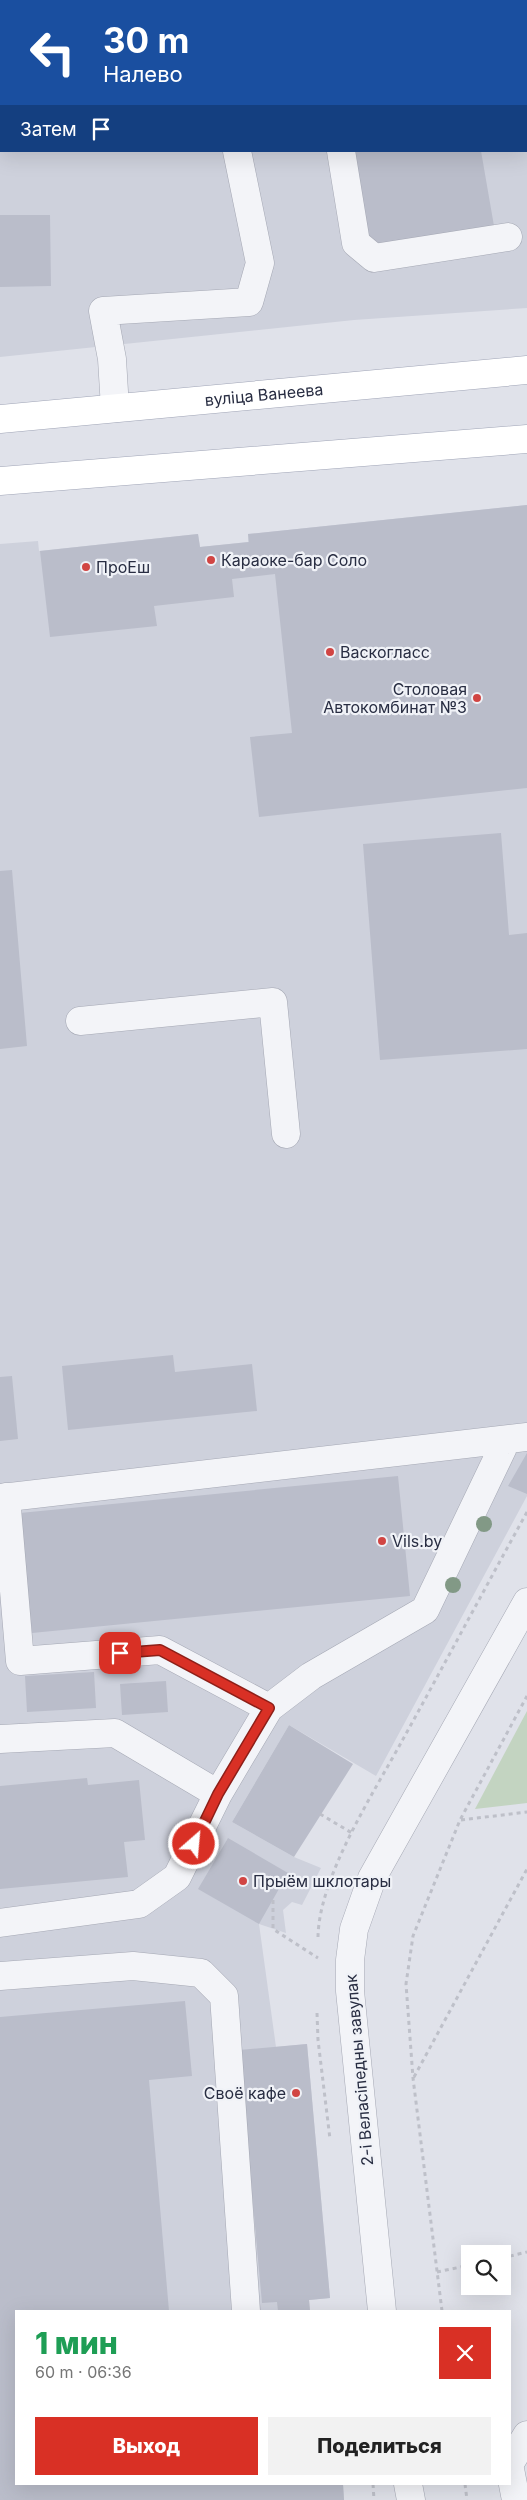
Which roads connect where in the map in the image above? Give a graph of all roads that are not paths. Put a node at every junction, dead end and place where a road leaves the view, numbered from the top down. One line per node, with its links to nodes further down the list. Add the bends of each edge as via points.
1 (237, 152): 5 (street, via 260,262 249,302 103,311 112,359)
2 (341, 152): 3 (street, via 356,244 374,258)
3 (508, 237)
4 (527, 370): 5 (main road, вуліца Ванеева)
5 (115, 408): 6 (main road, вуліца Ванеева)
6 (0, 419)
7 (527, 439): 8 (main road)
8 (0, 481)
9 (80, 1021): 10 (street, via 273,1002)
10 (286, 1134)
11 (516, 1439): 12 (street); 14 (street, via 425,1610 311,1676)
12 (3, 1498): 14 (street, via 20,1661 160,1650)
13 (527, 1602): 20 (street, 2-і Веласіпедны завулак, via 372,1878 354,1930 350,1991)
14 (269, 1708): 16 (street)
15 (0, 1739): 16 (street, via 115,1733)
16 (218, 1794): 17 (street, via 177,1877 139,1904)
17 (0, 1923)
18 (0, 1976): 19 (street, via 133,1966 201,1973 224,1996)
19 (246, 2310)
20 (382, 2310)
21 (527, 2435): 22 (street)
22 (511, 2461)
23 (511, 2474): 26 (street)
24 (408, 2485): 25 (street)
25 (410, 2500)
26 (516, 2500)

